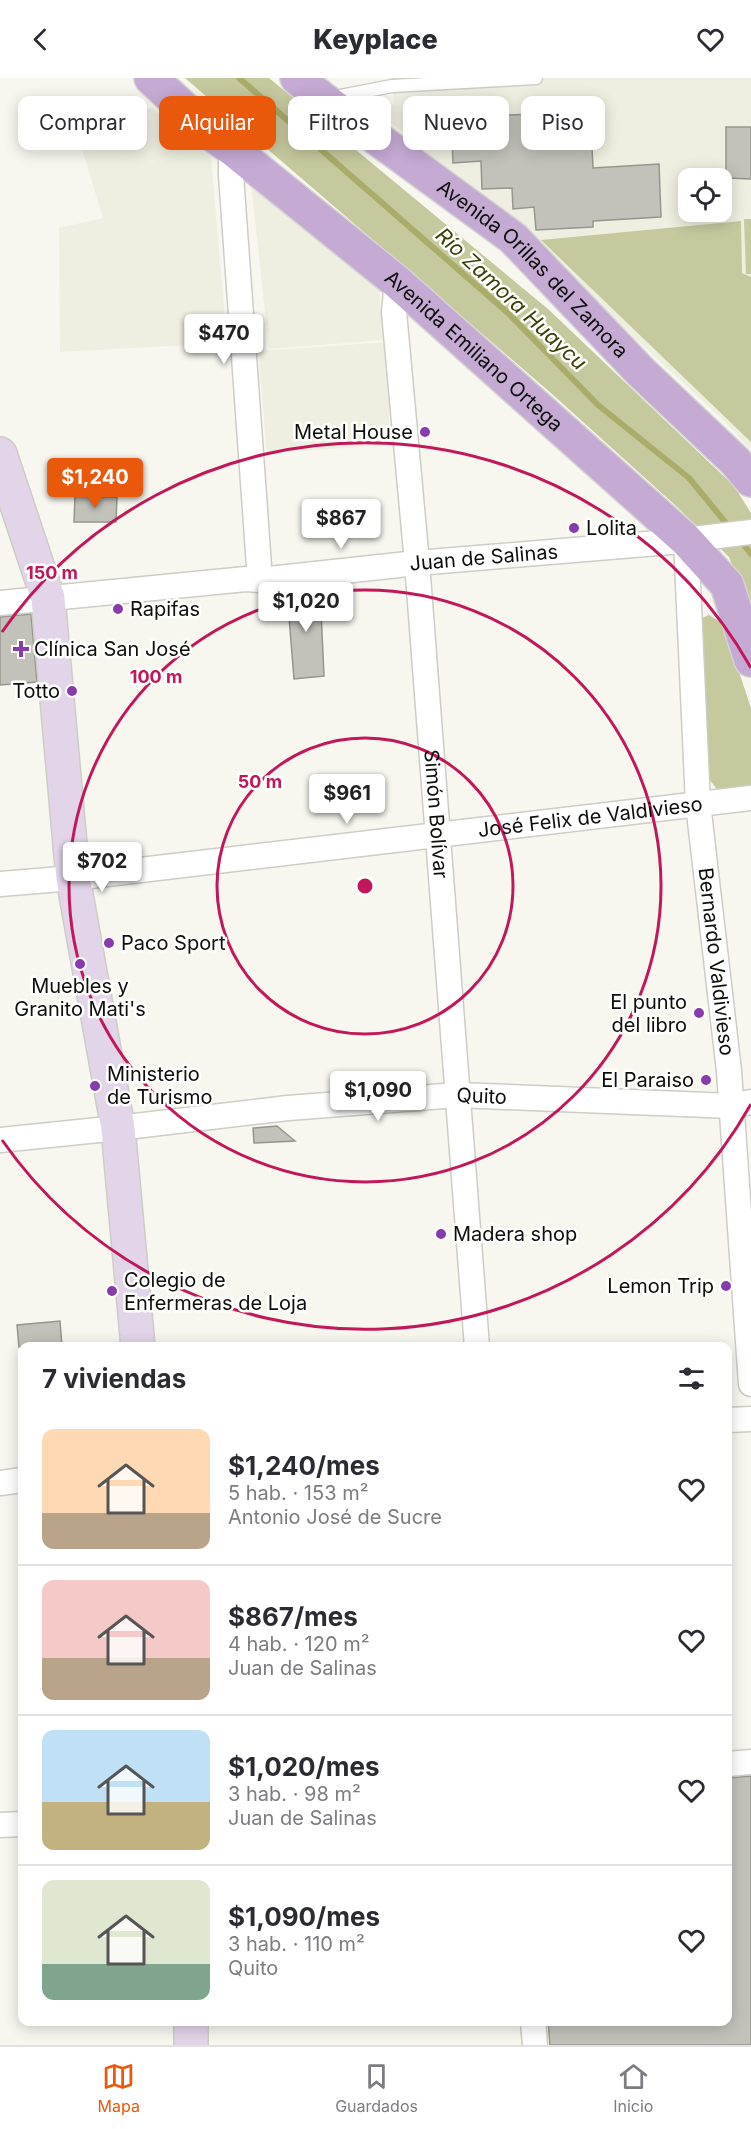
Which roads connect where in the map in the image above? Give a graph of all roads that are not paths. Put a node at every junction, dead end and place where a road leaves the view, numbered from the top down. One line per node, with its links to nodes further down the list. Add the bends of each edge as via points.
1 (151, 78): 4 (main road, Avenida Emiliano Ortega)
2 (297, 78): 5 (main road, Avenida Orillas del Zamora)
3 (536, 78): 6 (lane, via 392,86)
4 (171, 96)
5 (319, 96)
6 (339, 96)
7 (391, 149): 12 (main road, Avenida Orillas del Zamora, via 513,238)
8 (231, 150): 16 (street)
9 (233, 150): 10 (main road, Avenida Emiliano Ortega)
10 (397, 282): 14 (main road, Avenida Emiliano Ortega); 15 (street, Simón Bolívar, via 394,312)
11 (0, 454): 17 (street)
12 (751, 480)
13 (751, 532): 14 (street, Juan de Salinas)
14 (686, 540): 15 (street, Juan de Salinas); 19 (main road, Avenida Emiliano Ortega, via 727,585); 21 (street, Bernardo Valdivieso)
15 (417, 563): 16 (street, Juan de Salinas); 22 (street, Simón Bolívar)
16 (260, 580): 17 (street, Juan de Salinas)
17 (48, 598): 18 (street, Juan de Salinas); 23 (street)
18 (0, 603)
19 (751, 660)
20 (751, 798): 21 (street, José Felix de Valdivieso)
21 (698, 804): 22 (street, José Felix de Valdivieso); 26 (street, Bernardo Valdivieso)
22 (438, 835): 23 (street, José Felix de Valdivieso); 25 (street, Simón Bolívar)
23 (73, 879): 24 (street, José Felix de Valdivieso); 27 (street)
24 (0, 884)
25 (457, 1095): 26 (street, Quito); 27 (street, Quito, via 288,1108); 30 (street, Simón Bolívar)
26 (741, 1104): 31 (street, Bernardo Valdivieso)
27 (118, 1128): 28 (street, Quito); 29 (street)
28 (0, 1140)
29 (138, 1342)
30 (477, 1342)
31 (751, 1384)
32 (751, 1419): 33 (street)
33 (732, 1420)
34 (18, 1481): 35 (street)
35 (0, 1484)
36 (751, 1762): 37 (street)
37 (732, 1764)
38 (18, 1824): 39 (street)
39 (0, 1825)
40 (190, 2026): 42 (street)
41 (533, 2026): 43 (street)
42 (191, 2045)
43 (535, 2045)

